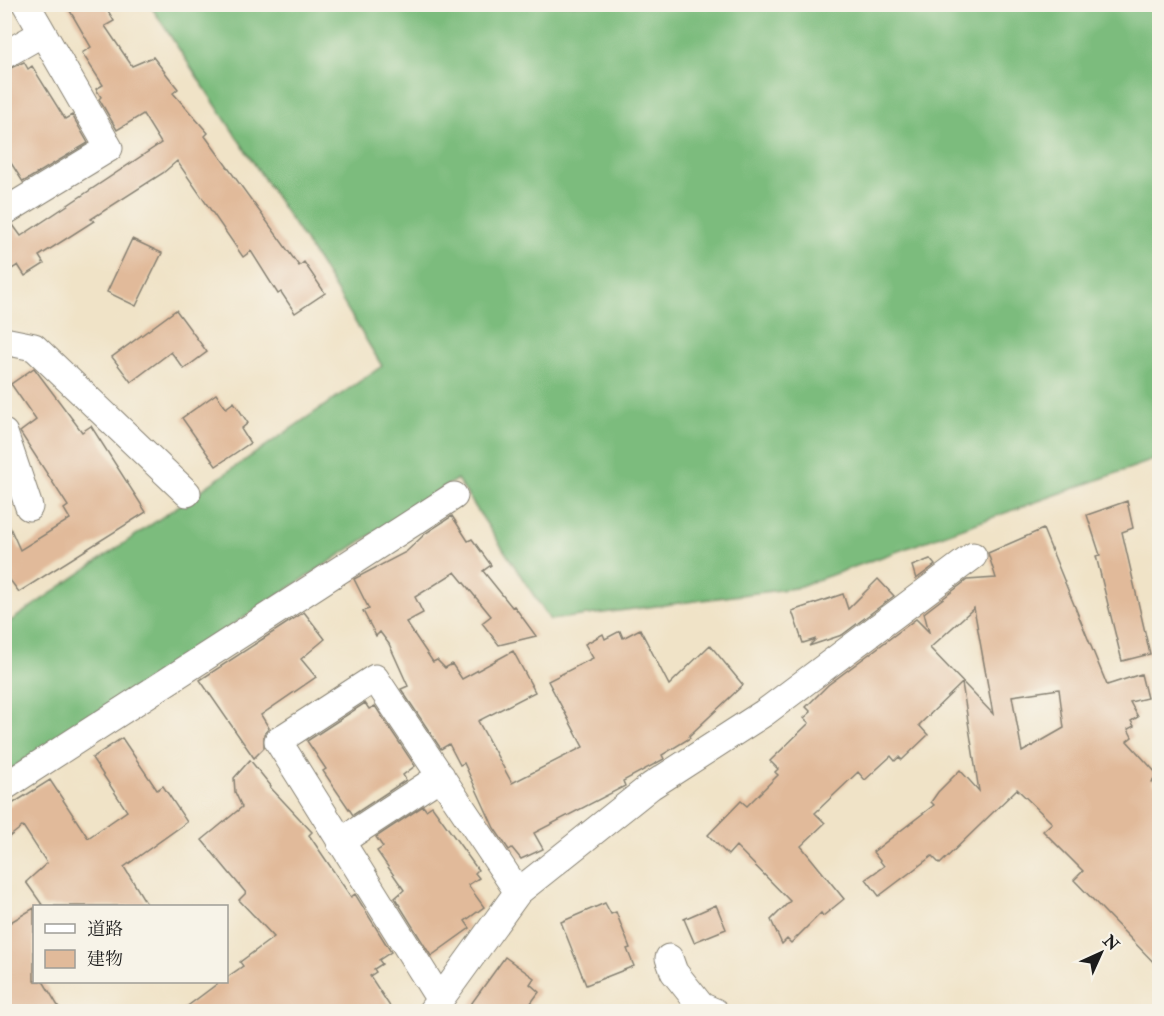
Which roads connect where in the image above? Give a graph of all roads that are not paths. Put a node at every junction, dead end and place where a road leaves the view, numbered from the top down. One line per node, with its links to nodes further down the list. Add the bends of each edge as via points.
1 (26, 4): 2 (street)
2 (41, 34): 3 (street); 4 (street, via 109,148)
3 (4, 55)
4 (4, 212)
5 (4, 341): 7 (street, via 34,347)
6 (4, 433): 9 (street)
7 (187, 493)
8 (454, 496): 12 (street)
9 (29, 507)
10 (973, 556): 14 (street, via 764,713 651,786)
11 (441, 776): 13 (street); 13 (street, via 375,678 278,741); 14 (street)
12 (4, 788)
13 (340, 842): 16 (street)
14 (518, 892): 16 (street)
15 (669, 958): 17 (street, via 674,972 701,1006)
16 (435, 1005)
17 (715, 1011)

